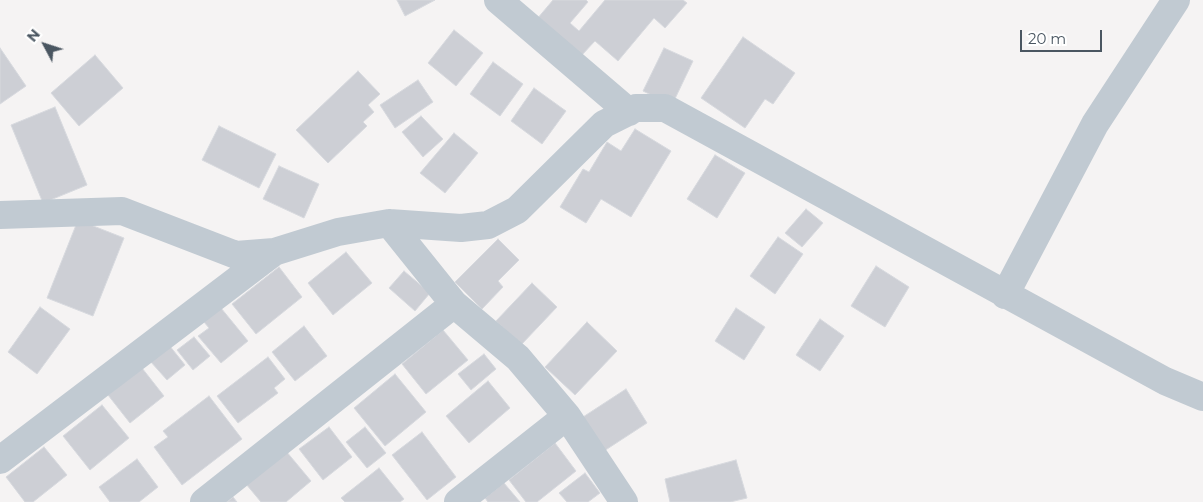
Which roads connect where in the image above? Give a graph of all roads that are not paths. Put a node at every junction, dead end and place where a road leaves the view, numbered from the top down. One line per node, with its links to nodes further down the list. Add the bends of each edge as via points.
1 (498, 0): 3 (lane)
2 (1176, 0): 7 (lane, via 1095,124)
3 (629, 112): 5 (lane, via 604,124 517,210 488,225 461,228); 7 (lane, via 636,108 665,108)
4 (0, 215): 6 (lane, via 122,211 236,255)
5 (389, 223): 6 (lane, via 338,232); 8 (lane)
6 (274, 252): 11 (lane)
7 (1005, 295): 9 (lane, via 1165,381)
8 (454, 304): 10 (lane, via 518,358); 12 (lane)
9 (1203, 397)
10 (567, 416): 13 (lane); 14 (lane)
11 (0, 460)
12 (204, 502)
13 (458, 502)
14 (624, 502)

